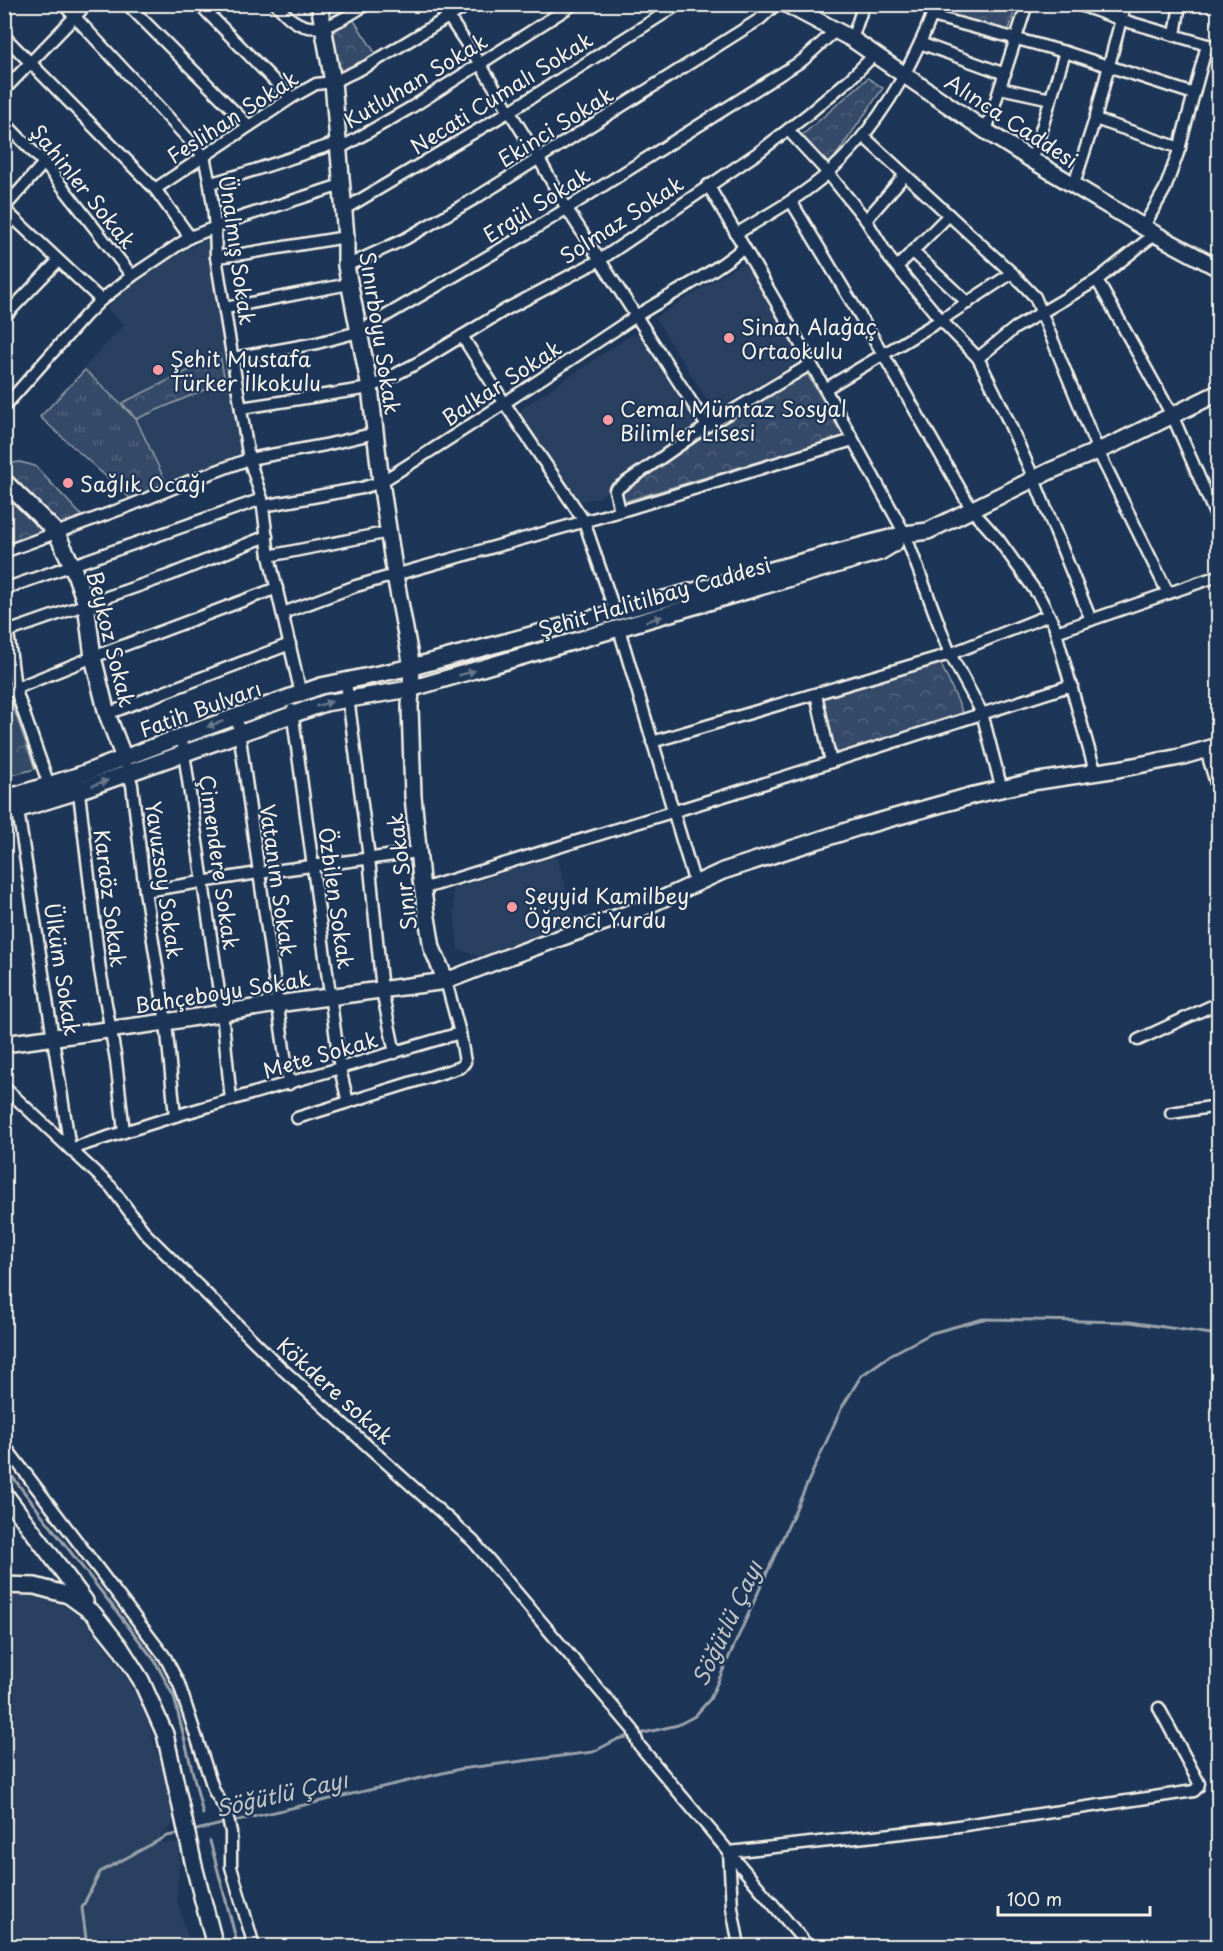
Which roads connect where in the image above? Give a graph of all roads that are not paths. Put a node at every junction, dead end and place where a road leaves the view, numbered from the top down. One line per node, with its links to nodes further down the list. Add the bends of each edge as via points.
1 (63, 4): 21 (street, Ünalmış Sokak)
2 (87, 4): 21 (street)
3 (127, 4): 48 (street)
4 (199, 4): 43 (street)
5 (276, 4): 24 (street, via 293,21 309,29)
6 (319, 4): 24 (street, Sınırboyu Sokak)
7 (367, 4): 24 (street)
8 (440, 4): 22 (street)
9 (470, 4): 22 (street, Feslihan Sokak)
10 (574, 4): 35 (street, Kutluhan Sokak)
11 (679, 4): 45 (street, Necati Cumalı Sokak)
12 (776, 4): 55 (street, Ekinci Sokak, via 760,20)
13 (786, 4): 19 (street, Alınca Caddesi)
14 (864, 4): 28 (street)
15 (1026, 4): 29 (street)
16 (1125, 4): 23 (street)
17 (1180, 4): 26 (street)
18 (1079, 5): 23 (street)
19 (804, 9): 25 (street, Alınca Caddesi)
20 (934, 10): 29 (street); 30 (street)
21 (76, 17): 34 (street); 54 (street, Ünalmış Sokak)
22 (448, 18): 35 (street); 39 (street, Feslihan Sokak)
23 (1122, 20): 26 (street); 36 (street)
24 (322, 28): 39 (street, Sınırboyu Sokak)
25 (836, 30): 28 (street, Alınca Caddesi); 67 (street, Ergül Sokak, via 803,60)
26 (1175, 34): 31 (street)
27 (4, 36): 34 (street)
28 (852, 39): 33 (street, Alınca Caddesi)
29 (1016, 40): 32 (street); 37 (street)
30 (920, 43): 37 (street); 38 (street)
31 (1213, 46): 42 (street)
32 (1065, 52): 36 (street); 44 (street)
33 (874, 55): 38 (street, Alınca Caddesi); 49 (street, Solmaz Sokak)
34 (32, 63): 41 (street); 64 (street)
35 (480, 64): 45 (street); 52 (street, Kutluhan Sokak)
36 (1109, 68): 42 (street); 46 (street)
37 (1005, 74): 40 (street)
38 (905, 75): 50 (street, Alınca Caddesi); 51 (street)
39 (333, 82): 43 (street, Feslihan Sokak, via 316,84); 52 (street, Sınırboyu Sokak)
40 (1000, 88): 44 (street); 50 (street)
41 (4, 90)
42 (1194, 94): 53 (street)
43 (291, 98): 48 (street, Feslihan Sokak)
44 (1050, 99): 56 (street)
45 (510, 111): 55 (street); 68 (street, Necati Cumalı Sokak)
46 (1095, 119): 53 (street); 61 (street)
47 (4, 122): 57 (street, Şahinler Sokak)
48 (249, 126): 54 (street, Feslihan Sokak)
49 (788, 130): 58 (street); 63 (street, Solmaz Sokak)
50 (986, 131): 56 (street, Alınca Caddesi)
51 (863, 136): 58 (street); 59 (street)
52 (337, 147): 60 (street, Kutluhan Sokak, via 279,160); 62 (street, Sınırboyu Sokak)
53 (1180, 147): 72 (street)
54 (204, 156): 60 (street, Ünalmış Sokak); 64 (street, Feslihan Sokak)
55 (539, 159): 67 (street); 81 (street, Ekinci Sokak, via 405,239)
56 (1032, 160): 61 (street, Alınca Caddesi)
57 (44, 163): 66 (street); 85 (street, Şahinler Sokak)
58 (828, 173): 65 (street); 70 (street)
59 (905, 175): 69 (street); 70 (street)
60 (211, 183): 71 (street, Ünalmış Sokak)
61 (1074, 184): 72 (street, Alınca Caddesi)
62 (341, 185): 68 (street, Sınırboyu Sokak); 71 (street)
63 (708, 185): 73 (street); 79 (street, Solmaz Sokak)
64 (155, 189): 74 (street)
65 (791, 201): 73 (street); 97 (street)
66 (4, 209): 80 (street)
67 (567, 209): 79 (street); 95 (street, Ergül Sokak)
68 (343, 210): 75 (street, Sınırboyu Sokak)
69 (949, 215): 77 (street); 84 (street)
70 (866, 220): 82 (street)
71 (216, 227): 74 (street); 78 (street, Ünalmış Sokak)
72 (1149, 230): 83 (street, Alınca Caddesi); 86 (street)
73 (736, 234): 76 (street)
74 (190, 237): 85 (street)
75 (346, 237): 78 (street); 81 (street, Sınırboyu Sokak)
76 (744, 247): 92 (street, Balkar Sokak); 100 (street)
77 (912, 251): 82 (street); 89 (street)
78 (216, 257): 90 (street, Ünalmış Sokak)
79 (600, 260): 92 (street); 96 (street, Solmaz Sokak)
80 (58, 261): 88 (street); 93 (street)
81 (346, 266): 87 (street, Sınırboyu Sokak)
82 (897, 267): 94 (street)
83 (1218, 268)
84 (1012, 273): 89 (street); 91 (street, via 1035,297)
85 (132, 276): 88 (street)
86 (1097, 280): 91 (street); 107 (street)
87 (349, 284): 90 (street); 95 (street, Sınırboyu Sokak)
88 (101, 300): 105 (street)
89 (968, 303): 94 (street)
90 (225, 308): 98 (street, Ünalmış Sokak)
91 (1041, 313): 99 (street); 111 (street)
92 (636, 316): 104 (street, Balkar Sokak); 108 (street)
93 (4, 318)
94 (941, 320): 97 (street); 99 (street)
95 (358, 332): 98 (street, Ergül Sokak); 101 (street, Sınırboyu Sokak)
96 (462, 336): 101 (street, Solmaz Sokak); 104 (street)
97 (883, 354): 102 (street); 117 (street)
98 (233, 358): 106 (street, Ünalmış Sokak)
99 (978, 358): 113 (street)
100 (811, 364): 102 (street); 108 (street)
101 (370, 388): 106 (street, Solmaz Sokak); 109 (street, Sınırboyu Sokak)
102 (825, 389): 110 (street)
103 (1218, 393): 107 (street, Şehit Halitilbay Caddesi)
104 (505, 404): 115 (street, Balkar Sokak); 119 (street)
105 (4, 407)
106 (240, 408): 112 (street, Ünalmış Sokak)
107 (1173, 417): 111 (street, Şehit Halitilbay Caddesi); 120 (street)
108 (707, 426): 118 (street, via 615,490)
109 (376, 434): 112 (street); 115 (street, Sınırboyu Sokak)
110 (853, 440): 118 (street); 123 (street)
111 (1098, 451): 113 (street, Şehit Halitilbay Caddesi); 132 (street)
112 (249, 459): 116 (street, Ünalmış Sokak); 121 (street)
113 (1034, 479): 117 (street, Şehit Halitilbay Caddesi); 137 (street)
114 (4, 481): 121 (street, Beykoz Sokak)
115 (381, 482): 116 (street, Balkar Sokak); 122 (street, Sınırboyu Sokak)
116 (262, 502): 124 (street, Ünalmış Sokak); 127 (street, Balkar Sokak)
117 (972, 510): 123 (street, Şehit Halitilbay Caddesi, via 928,531); 136 (street, via 998,539)
118 (620, 511): 119 (street)
119 (584, 521): 128 (street); 134 (street)
120 (1218, 521)
121 (56, 532): 125 (street); 127 (street, Beykoz Sokak)
122 (389, 532): 126 (street); 128 (street, Sınırboyu Sokak)
123 (905, 534): 134 (street, Şehit Halitilbay Caddesi); 138 (street, Şehit Halitilbay Caddesi, one-way to 123, via 880,552); 142 (street)
124 (267, 536): 126 (street, Ünalmış Sokak); 133 (street)
125 (4, 552)
126 (269, 556): 130 (street, Ünalmış Sokak)
127 (72, 565): 131 (street, Balkar Sokak); 133 (street, Beykoz Sokak)
128 (395, 575): 135 (street); 144 (street, Sınırboyu Sokak)
129 (1218, 576): 132 (street)
130 (277, 588): 135 (street, Ünalmış Sokak); 143 (street)
131 (4, 589)
132 (1168, 593): 137 (street)
133 (86, 604): 139 (street); 143 (street, Beykoz Sokak)
134 (615, 612): 144 (street, Şehit Halitilbay Caddesi)
135 (283, 613): 141 (street, Ünalmış Sokak)
136 (1049, 615): 140 (street); 142 (street)
137 (1091, 620): 140 (street)
138 (619, 629): 147 (street, Şehit Halitilbay Caddesi, one-way to 138); 158 (street)
139 (6, 630): 148 (street)
140 (1056, 632): 146 (street)
141 (290, 644): 150 (street, Ünalmış Sokak); 153 (street)
142 (950, 654): 149 (street); 152 (street)
143 (93, 657): 148 (street); 153 (street, Beykoz Sokak)
144 (412, 667): 145 (street, Fatih Bulvarı); 147 (street, Sınır Sokak)
145 (346, 682): 150 (street, Fatih Bulvarı); 151 (street, Mete Sokak)
146 (1072, 686): 152 (street); 163 (street)
147 (410, 689): 151 (street, Şehit Halitilbay Caddesi); 171 (street, Sınır Sokak)
148 (10, 690): 166 (street)
149 (816, 694): 158 (street); 162 (street)
150 (296, 696): 154 (street, Özbilen Sokak); 155 (street, Fatih Bulvarı)
151 (349, 699): 154 (street, Şehit Halitilbay Caddesi, one-way to 151); 172 (street, Mete Sokak)
152 (982, 713): 162 (street); 167 (street)
153 (107, 714): 161 (street, Beykoz Sokak)
154 (293, 714): 156 (street, Şehit Halitilbay Caddesi); 173 (street, Özbilen Sokak)
155 (237, 717): 156 (street, Vatanım Sokak); 157 (street, Fatih Bulvarı, one-way to 157)
156 (239, 734): 160 (street, Şehit Halitilbay Caddesi); 174 (street, Vatanım Sokak)
157 (182, 736): 160 (street, Çimendere Sokak); 161 (street, Fatih Bulvarı)
158 (652, 742): 170 (street)
159 (1212, 748): 163 (street, Bahçeboyu Sokak, via 1118,770); 168 (street)
160 (184, 753): 164 (street, Şehit Halitilbay Caddesi); 175 (street, Çimendere Sokak)
161 (124, 758): 164 (street, Yavuzsoy Sokak); 165 (street, Fatih Bulvarı)
162 (831, 762): 170 (street)
163 (1095, 771): 167 (street, Bahçeboyu Sokak)
164 (129, 773): 165 (street, Şehit Halitilbay Caddesi, one-way to 164); 178 (street, Yavuzsoy Sokak)
165 (78, 784): 166 (street, Fatih Bulvarı); 169 (street); 186 (street, Karaöz Sokak)
166 (50, 785): 169 (street, Fatih Bulvarı)
167 (1002, 790): 176 (street, Bahçeboyu Sokak, via 856,828 723,871)
168 (1218, 790)
169 (11, 805): 188 (street, Ülküm Sokak)
170 (673, 811): 176 (street); 177 (street)
171 (418, 852): 172 (street); 177 (street, Sınır Sokak)
172 (369, 858): 173 (street); 180 (street, Mete Sokak)
173 (313, 866): 174 (street); 181 (street, Özbilen Sokak)
174 (258, 873): 175 (street); 183 (street, Vatanım Sokak)
175 (202, 882): 178 (street); 184 (street, Çimendere Sokak)
176 (695, 884): 179 (street, Bahçeboyu Sokak, via 639,910)
177 (422, 889): 179 (street, Sınır Sokak, via 432,948)
178 (145, 891): 185 (street, Yavuzsoy Sokak)
179 (446, 981): 180 (street, Bahçeboyu Sokak); 187 (street, Sınır Sokak)
180 (382, 991): 181 (street, Bahçeboyu Sokak); 191 (street, Mete Sokak)
181 (330, 996): 183 (street, Bahçeboyu Sokak); 192 (street, Özbilen Sokak)
182 (1218, 1003): 189 (street)
183 (277, 1004): 184 (street, Bahçeboyu Sokak); 193 (street, Vatanım Sokak)
184 (222, 1012): 185 (street, Bahçeboyu Sokak); 195 (street, Çimendere Sokak)
185 (166, 1023): 186 (street, Bahçeboyu Sokak); 199 (street, Yavuzsoy Sokak)
186 (110, 1029): 188 (street, Bahçeboyu Sokak); 201 (street, Karaöz Sokak)
187 (460, 1033): 191 (street); 196 (street, Sınır Sokak, via 465,1062 461,1067)
188 (54, 1037): 190 (street, Bahçeboyu Sokak); 202 (street, Ülküm Sokak)
189 (1138, 1040)
190 (4, 1044)
191 (395, 1053): 192 (street, Mete Sokak)
192 (340, 1069): 193 (street, Mete Sokak); 196 (street, Özbilen Sokak)
193 (289, 1084): 195 (street, Mete Sokak)
194 (4, 1087): 202 (street, Kökdere sokak)
195 (231, 1100): 199 (street, Mete Sokak)
196 (348, 1102): 200 (street)
197 (1218, 1106): 198 (street)
198 (1171, 1113)
199 (175, 1116): 201 (street, Mete Sokak)
200 (297, 1118)
201 (124, 1132): 202 (street, Mete Sokak)
202 (70, 1149): 208 (street, Kökdere sokak, via 111,1187 146,1234 279,1366 473,1541 633,1730 639,1744)
203 (4, 1445): 210 (street, via 165,1658 179,1684 214,1791 226,1810 231,1832 231,1867)
204 (4, 1493): 206 (street)
205 (4, 1585): 206 (street, via 35,1586 68,1595)
206 (93, 1613): 209 (street, via 141,1680 165,1734)
207 (1159, 1708): 208 (street, via 1199,1783 1194,1791 938,1829)
208 (729, 1852): 211 (street, via 732,1908); 212 (street, Kökdere sokak)
209 (215, 1947)
210 (254, 1947)
211 (740, 1947)
212 (808, 1947)

